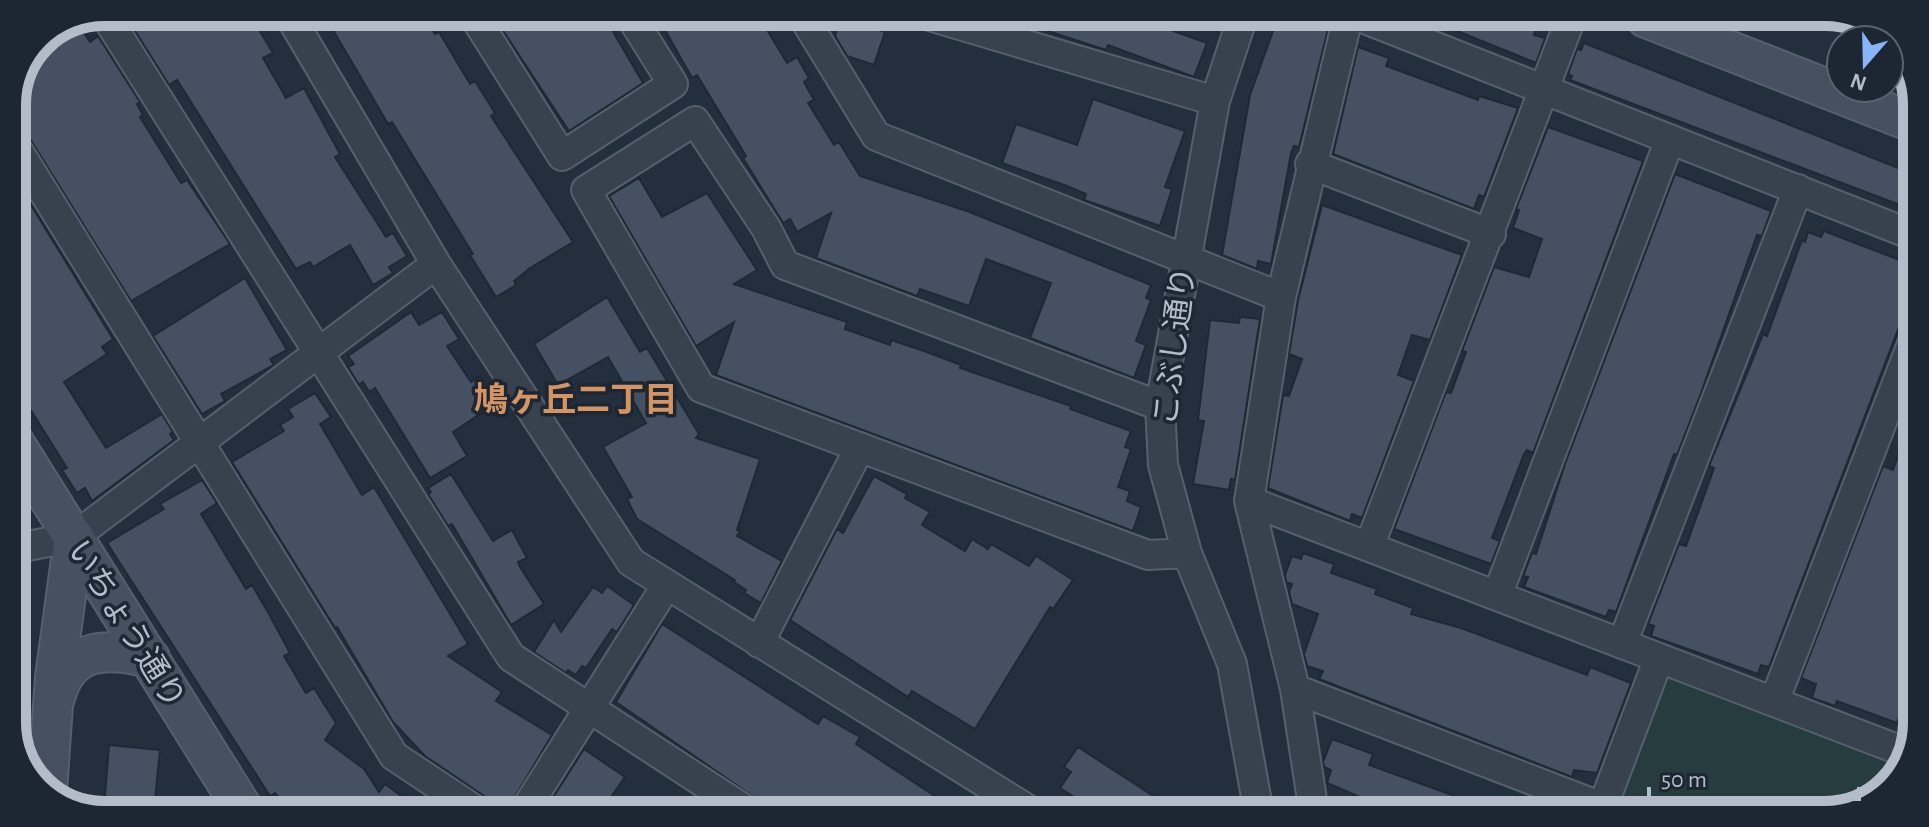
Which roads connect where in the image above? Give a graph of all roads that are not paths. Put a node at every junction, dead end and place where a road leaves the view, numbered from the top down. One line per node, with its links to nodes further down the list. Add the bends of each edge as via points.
1 (112, 26): 24 (street)
2 (296, 26): 22 (street)
3 (480, 26): 4 (street, via 562,156 673,84)
4 (637, 26)
5 (813, 26): 21 (street, via 876,136)
6 (963, 26): 13 (street)
7 (1240, 26): 13 (street, こぶし通り)
8 (1346, 26): 17 (street)
9 (1383, 26): 12 (street)
10 (1568, 26): 12 (street)
11 (1666, 26): 14 (street)
12 (1546, 90): 15 (street); 20 (street)
13 (1215, 101): 21 (street, こぶし通り)
14 (1903, 119)
15 (1670, 139): 18 (street); 36 (street)
16 (26, 163): 27 (street)
17 (1310, 164): 20 (street); 23 (street)
18 (1798, 189): 19 (street); 38 (street)
19 (1903, 231)
20 (1491, 234): 33 (street)
21 (1185, 260): 23 (street); 26 (street, こぶし通り)
22 (436, 264): 24 (street); 35 (street, via 631,562)
23 (1281, 297): 30 (street)
24 (317, 354): 27 (street); 44 (street, via 511,657)
25 (1903, 368): 42 (street)
26 (1160, 406): 28 (street, via 785,265 695,121 586,190 701,388); 34 (street, こぶし通り, via 1163,465)
27 (201, 441): 31 (street); 48 (street, via 394,756)
28 (860, 447): 34 (street, via 1148,555); 37 (street)
29 (26, 461): 31 (street, いちょう通り)
30 (1249, 501): 33 (street); 41 (street)
31 (74, 537): 32 (street); 39 (street, いちょう通り); 43 (street)
32 (26, 546)
33 (1369, 547): 36 (street)
34 (1187, 553): 52 (street, こぶし通り, via 1232,664)
35 (666, 586): 37 (street); 44 (street)
36 (1497, 596): 38 (street)
37 (759, 643): 51 (street)
38 (1622, 644): 40 (street)
39 (150, 658): 43 (street, via 118,650 75,662 58,684); 47 (street, いちょう通り)
40 (1659, 658): 42 (street); 55 (street)
41 (1295, 689): 53 (street); 54 (street)
42 (1774, 702): 45 (street)
43 (53, 705): 46 (street)
44 (590, 707): 49 (street); 50 (street)
45 (1900, 744)
46 (48, 777)
47 (238, 801)
48 (462, 801)
49 (531, 801)
50 (732, 801)
51 (1014, 801)
52 (1257, 801)
53 (1312, 801)
54 (1576, 801)
55 (1605, 801)

